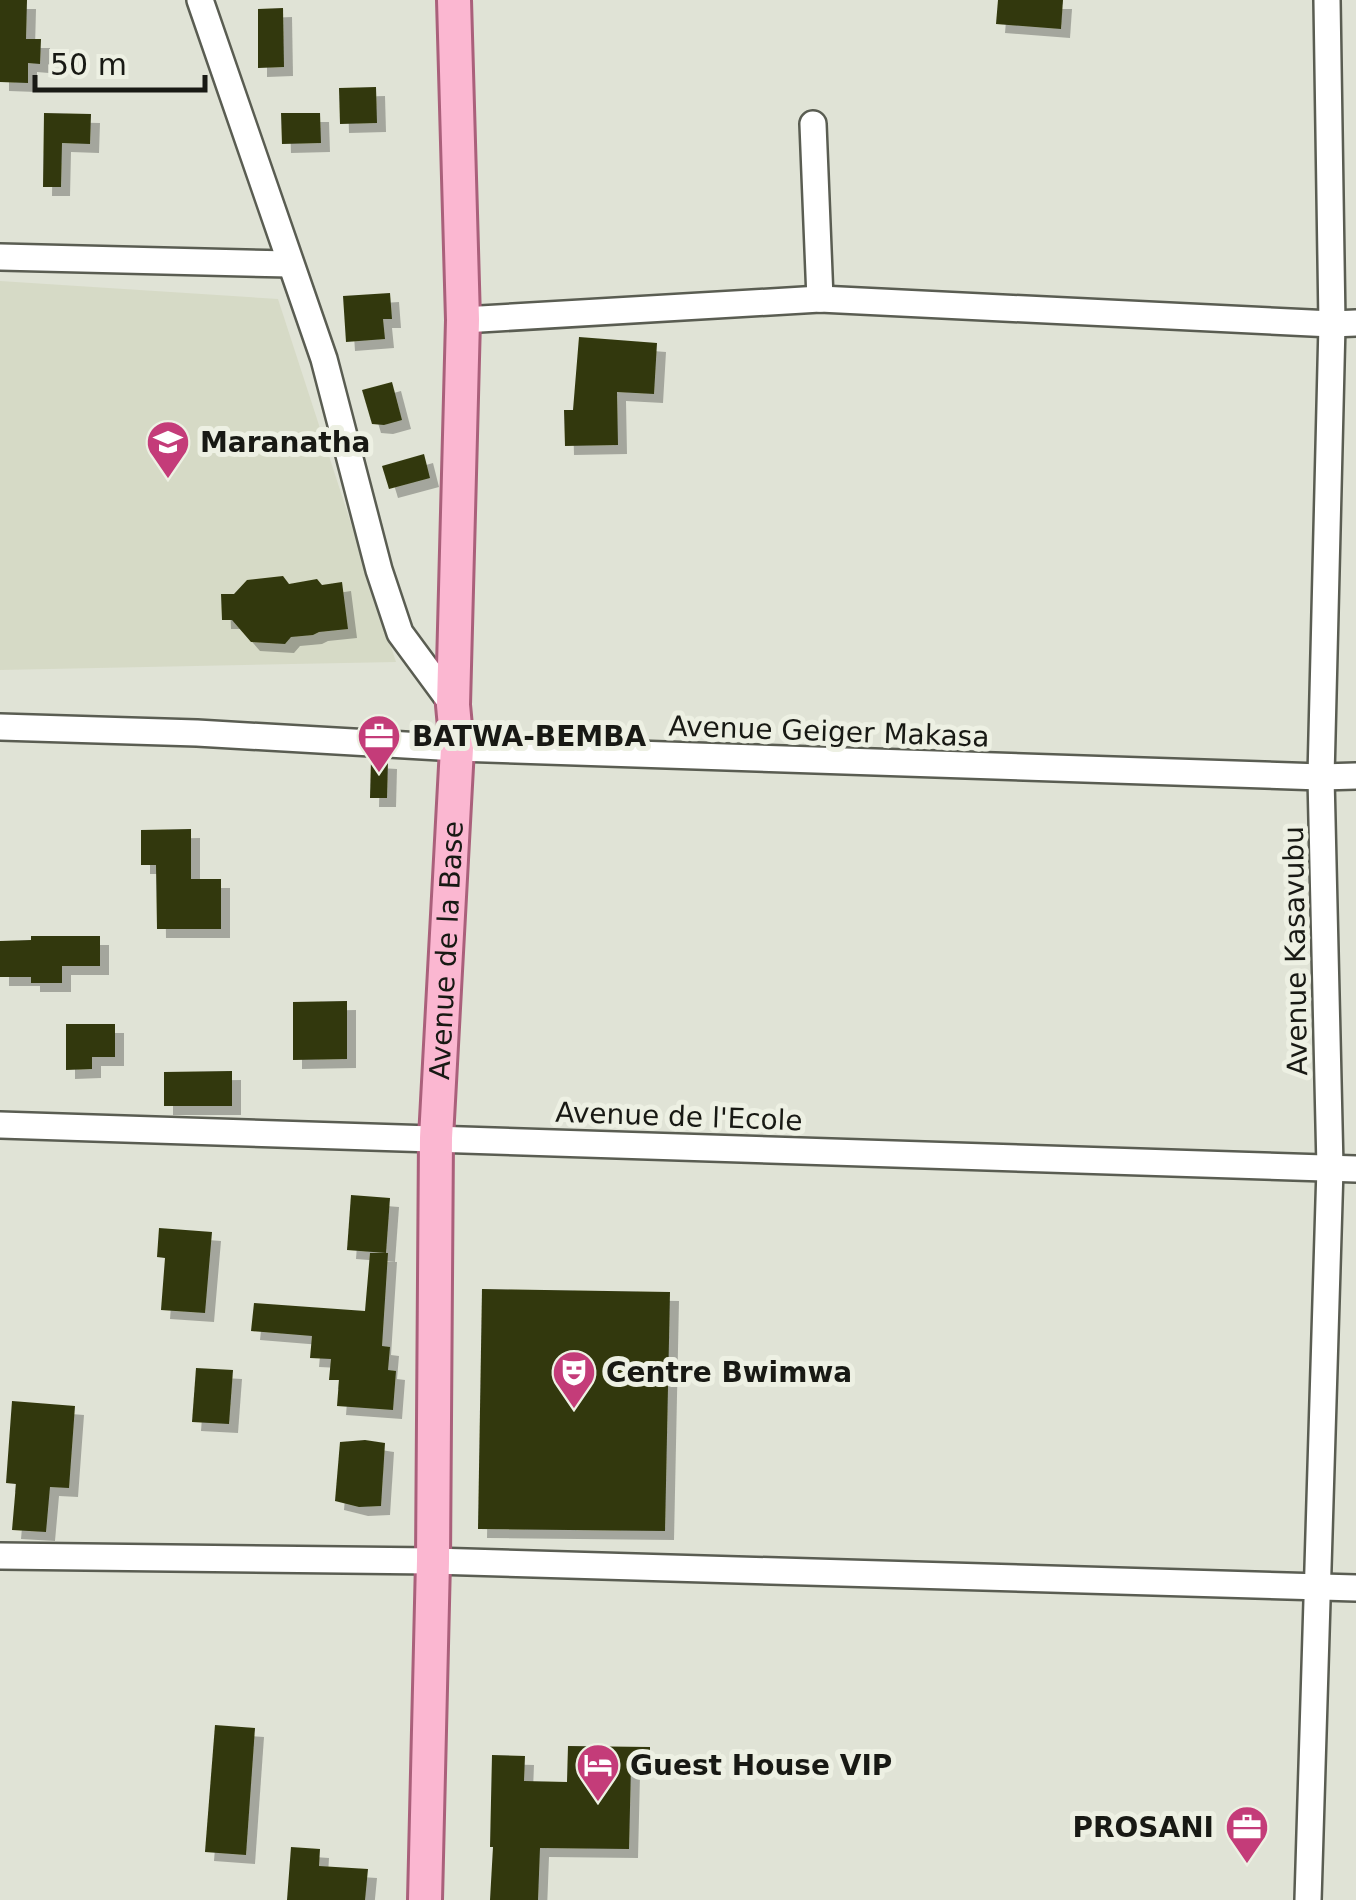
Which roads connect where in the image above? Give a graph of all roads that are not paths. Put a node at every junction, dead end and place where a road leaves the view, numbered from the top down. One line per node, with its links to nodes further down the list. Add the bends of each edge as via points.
1 (200, 0): 6 (street)
2 (454, 0): 8 (main road, Avenue de la Base)
3 (1327, 0): 9 (street, Avenue Kasavubu)
4 (813, 124): 7 (street)
5 (0, 258): 6 (street)
6 (290, 264): 10 (street, via 324,360 400,633)
7 (820, 299): 8 (street); 9 (street)
8 (462, 320): 10 (main road, Avenue de la Base)
9 (1344, 323): 14 (street, Avenue Kasavubu)
10 (454, 705): 12 (main road, Avenue de la Base)
11 (0, 726): 12 (street, Avenue Geiger Makasa)
12 (458, 748): 14 (street, Avenue Geiger Makasa); 16 (main road, Avenue de la Base)
13 (1356, 776): 14 (street, Avenue Geiger Makasa)
14 (1321, 777): 17 (street, Avenue Kasavubu)
15 (0, 1125): 16 (street, Avenue de l'Ecole)
16 (436, 1138): 17 (street, Avenue de l'Ecole); 20 (main road, Avenue de la Base)
17 (1330, 1168): 18 (street, Avenue de l'Ecole); 21 (street, Avenue Kasavubu)
18 (1356, 1169)
19 (0, 1556): 20 (street)
20 (434, 1561): 21 (street); 23 (main road, Avenue de la Base)
21 (1317, 1587): 22 (street); 24 (street, Avenue Kasavubu)
22 (1356, 1588)
23 (426, 1900)
24 (1308, 1900)

